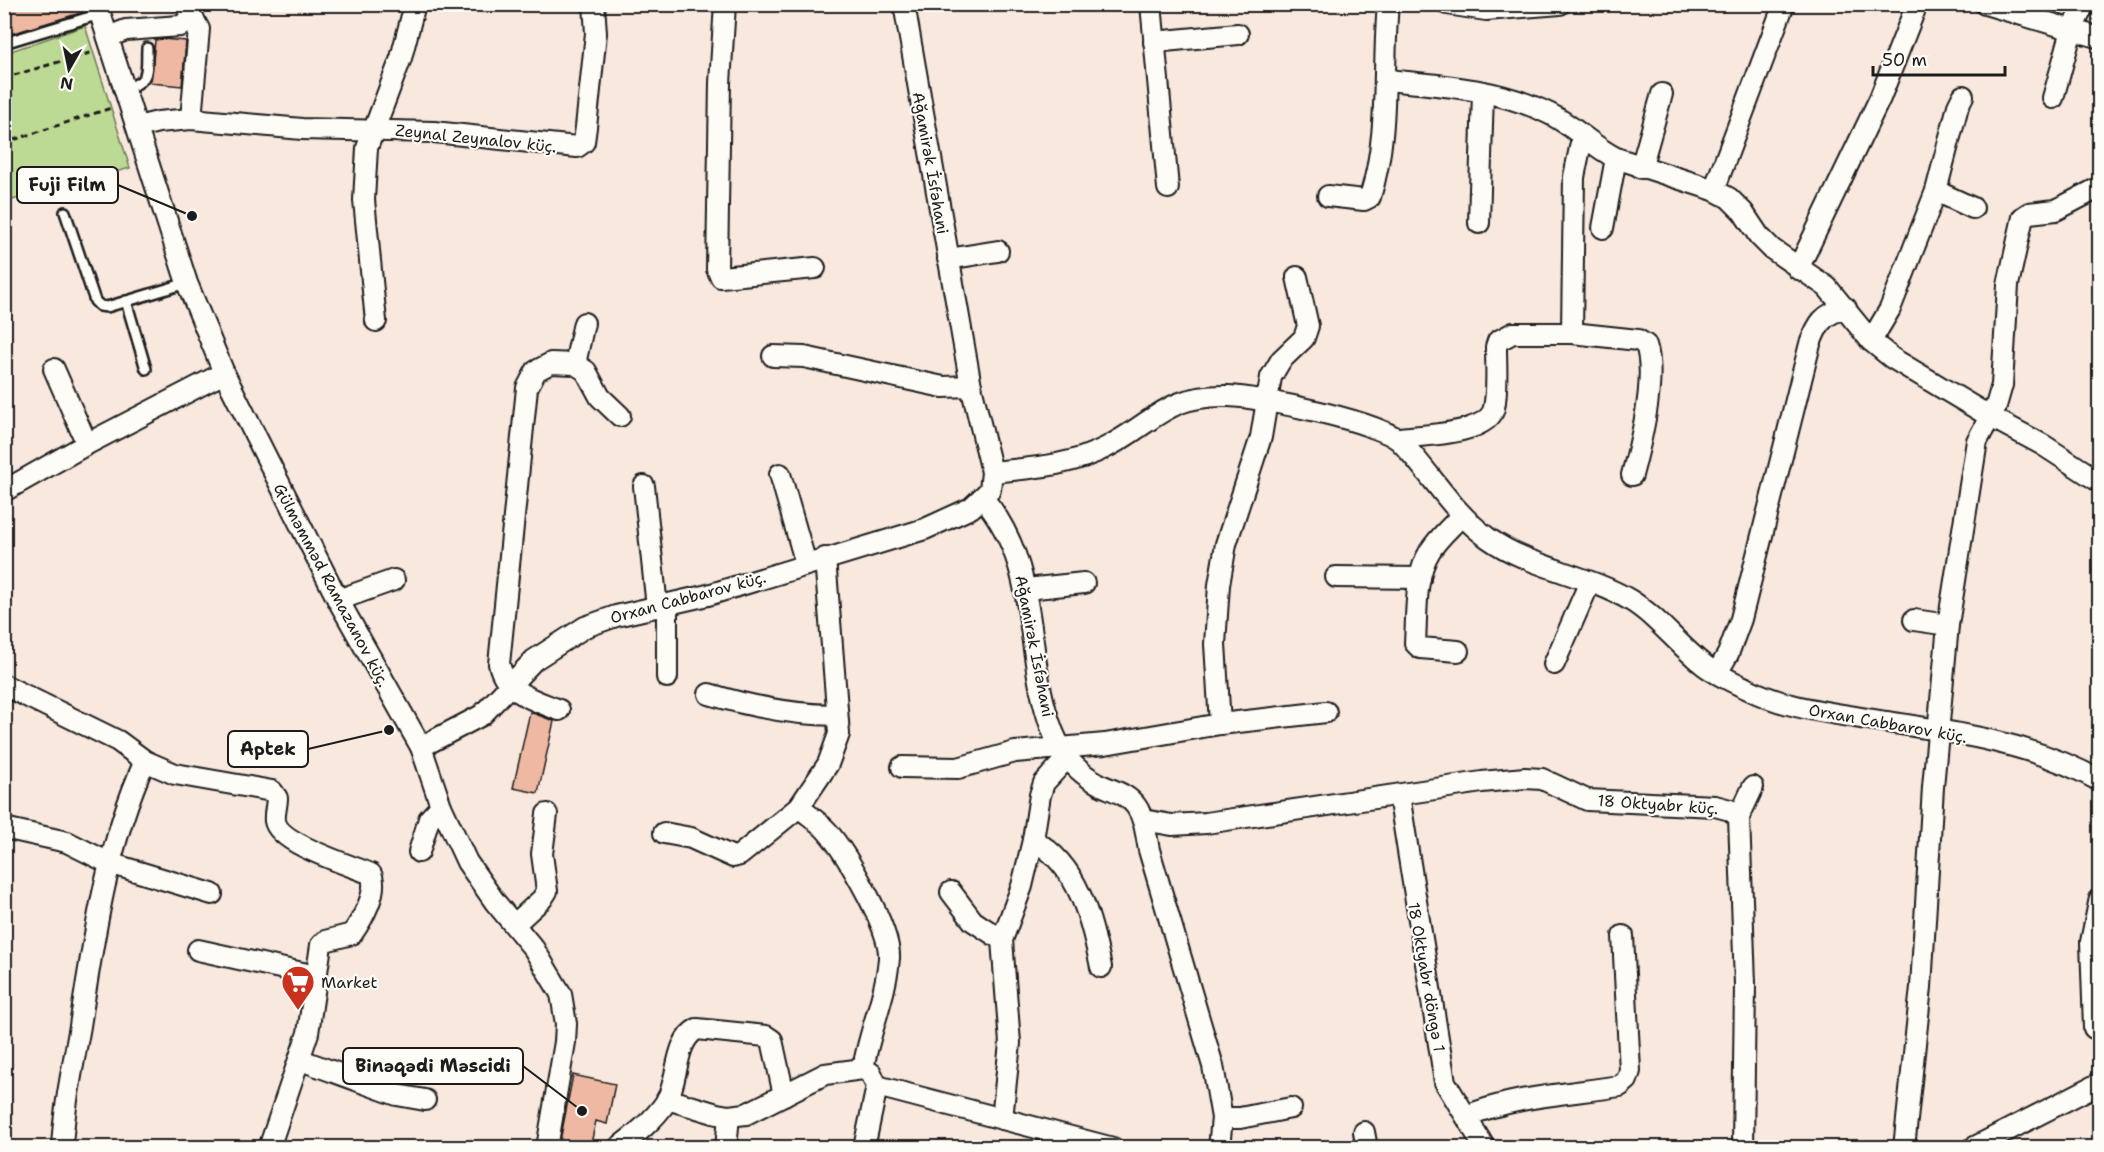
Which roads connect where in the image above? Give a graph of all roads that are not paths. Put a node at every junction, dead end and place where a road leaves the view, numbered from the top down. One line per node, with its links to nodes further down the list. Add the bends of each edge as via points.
1 (414, 4): 30 (street, Zeynal Zeynalov küç., via 392,88)
2 (594, 4): 30 (street, Zeynal Zeynalov küç., via 596,33 586,127 584,141 578,147)
3 (725, 4): 45 (street, via 717,269 721,277 736,278)
4 (904, 4): 44 (street, Ağamirək İsfəhani)
5 (1151, 4): 19 (street)
6 (1388, 4): 22 (street)
7 (1447, 4): 8 (street, via 1486,10)
8 (1560, 4)
9 (1784, 4): 36 (street)
10 (1917, 4): 46 (street, via 1880,98)
11 (1985, 4): 15 (street)
12 (2084, 4): 15 (street)
13 (99, 9): 17 (street, Gülməmməd Ramazanov küç.); 20 (lane)
14 (189, 12): 17 (street, via 180,26 126,30); 28 (street, via 199,29)
15 (2072, 30): 18 (street); 27 (street)
16 (1238, 34): 19 (street)
17 (108, 37): 23 (street, Gülməmməd Ramazanov küç.)
18 (2100, 38)
19 (1154, 42): 35 (street)
20 (4, 43)
21 (147, 48): 23 (lane, via 145,78 141,84)
22 (1387, 80): 24 (street); 38 (street, via 1378,166 1370,197 1364,200)
23 (125, 90): 29 (street, Gülməmməd Ramazanov küç.)
24 (1483, 92): 31 (street, via 1552,115); 41 (street)
25 (1662, 94): 33 (street)
26 (1964, 96): 37 (street)
27 (2053, 98)
28 (190, 119): 29 (street, Zeynal Zeynalov küç.); 30 (street, Zeynal Zeynalov küç., via 302,129)
29 (138, 128): 48 (street, Gülməmməd Ramazanov küç.)
30 (372, 129): 51 (street, Zeynal Zeynalov küç., via 364,200)
31 (1582, 138): 32 (street); 53 (street, via 1574,177)
32 (1616, 158): 33 (street); 42 (street)
33 (1641, 168): 36 (street)
34 (2100, 186): 63 (street, via 2056,210 2023,217 2008,285 2002,385)
35 (1168, 188)
36 (1714, 190): 46 (street, via 1729,198 1759,236)
37 (1935, 191): 39 (street); 54 (street, via 1890,309)
38 (1328, 196)
39 (1973, 208)
40 (65, 212): 49 (lane, via 95,301 107,307)
41 (1479, 223)
42 (1603, 228)
43 (998, 251): 44 (street)
44 (948, 259): 60 (street, Ağamirək İsfəhani)
45 (815, 268)
46 (1798, 269): 50 (street, via 1827,287)
47 (1297, 277): 61 (street, via 1308,326 1304,338 1271,376)
48 (187, 283): 49 (lane); 59 (street, Gülməmməd Ramazanov küç.)
49 (126, 301): 58 (lane)
50 (1846, 308): 54 (street); 88 (street, via 1830,312 1819,322 1810,344 1741,619)
51 (376, 321)
52 (584, 323): 56 (street)
53 (1572, 333): 64 (street, via 1505,336 1498,341 1494,408 1488,420 1475,428); 68 (street, via 1638,340 1646,345 1647,398)
54 (1871, 341): 63 (street, via 1892,358)
55 (773, 356): 60 (street, via 804,357 943,387)
56 (575, 364): 62 (street, via 586,371 600,397); 91 (street, via 552,363 536,371 527,388 500,664 501,674)
57 (54, 369): 65 (street)
58 (146, 369)
59 (224, 373): 65 (street); 82 (street, Gülməmməd Ramazanov küç.)
60 (971, 386): 66 (street, Ağamirək İsfəhani)
61 (1266, 402): 64 (street, Orxan Cabbarov küç., via 1364,422); 66 (street, Orxan Cabbarov küç., via 1231,396 1190,399 1170,406 1107,447 1080,458 1039,468); 96 (street, via 1261,437 1226,544 1219,585 1215,644)
62 (620, 416)
63 (1989, 416): 69 (street); 85 (street, via 1974,456)
64 (1398, 438): 73 (street, Orxan Cabbarov küç.)
65 (87, 444): 71 (street)
66 (992, 472): 72 (street, via 990,490)
67 (780, 474): 75 (street)
68 (1632, 475)
69 (2100, 482)
70 (644, 486): 83 (street)
71 (4, 491)
72 (983, 498): 74 (street, Orxan Cabbarov küç., via 925,529); 81 (street, Ağamirək İsfəhani, via 1009,534)
73 (1461, 516): 77 (street, via 1431,550); 80 (street, Orxan Cabbarov küç., via 1489,539)
74 (825, 558): 75 (street, Orxan Cabbarov küç.); 95 (street)
75 (806, 564): 83 (street, Orxan Cabbarov küç.)
76 (1336, 577): 77 (street)
77 (1420, 578): 86 (street, via 1415,643 1420,648)
78 (394, 580): 82 (street)
79 (1084, 583): 81 (street)
80 (1589, 584): 87 (street); 88 (street, Orxan Cabbarov küç., via 1628,599)
81 (1026, 589): 99 (street, Ağamirək İsfəhani, via 1046,709)
82 (338, 600): 98 (street, Gülməmməd Ramazanov küç.)
83 (662, 606): 89 (street); 91 (street, Orxan Cabbarov küç., via 585,627 546,650)
84 (1914, 620): 85 (street)
85 (1948, 625): 97 (street)
86 (1458, 651)
87 (1554, 664)
88 (1717, 673): 97 (street, Orxan Cabbarov küç., via 1750,691 1808,711)
89 (667, 677)
90 (4, 685): 100 (street, via 118,741)
91 (510, 687): 93 (street); 98 (street, Orxan Cabbarov küç., via 482,715)
92 (709, 694): 95 (street, via 802,715)
93 (559, 710)
94 (1326, 712): 96 (street)
95 (837, 715): 106 (street, via 836,747)
96 (1220, 724): 99 (street)
97 (1940, 730): 102 (street, Orxan Cabbarov küç., via 2052,759); 147 (street, via 1921,987)
98 (421, 747): 105 (street, Gülməmməd Ramazanov küç.)
99 (1063, 753): 101 (street, via 997,755 958,768); 109 (street, via 1082,773 1123,794 1136,805); 112 (street, via 1044,783)
100 (145, 761): 114 (street); 123 (street, via 175,774 272,791 277,798 275,821 294,842 371,874 374,888 357,927 352,934 324,940)
101 (902, 767)
102 (2100, 781)
103 (1753, 787): 108 (street)
104 (1399, 795): 108 (street, 18 Oktyabr küç., via 1542,779 1587,800 1715,806); 109 (street, 18 Oktyabr küç., via 1206,823 1172,825); 134 (street, 18 Oktyabr döngə 1, via 1445,1082)
105 (441, 806): 113 (street, via 429,819); 118 (street, Gülməmməd Ramazanov küç., via 467,862)
106 (799, 807): 111 (street, via 740,855 732,857 691,838); 126 (street, via 826,830 850,864 886,935 887,975)
107 (547, 814): 118 (street, via 542,854 547,891)
108 (1739, 817): 146 (street, 18 Oktyabr küç., via 1745,984)
109 (1143, 820): 135 (street, via 1214,1066)
110 (4, 828): 114 (street, via 67,842)
111 (664, 833)
112 (1034, 840): 120 (street, via 1015,910); 122 (street, via 1056,857 1082,897)
113 (419, 852)
114 (109, 863): 116 (street); 137 (street, via 97,914)
115 (951, 892): 120 (street, via 973,921)
116 (212, 894)
117 (2100, 898): 124 (street, via 2091,942)
118 (515, 924): 139 (street, Gülməmməd Ramazanov küç., via 553,979 565,1008 565,1042)
119 (1623, 936): 134 (street, via 1630,1071 1627,1080 1620,1086 1513,1102)
120 (1002, 940): 136 (street, via 1010,1043)
121 (198, 950): 123 (street)
122 (1101, 967)
123 (316, 976): 125 (street)
124 (2094, 1028)
125 (301, 1060): 131 (street, via 397,1095); 138 (street)
126 (863, 1069): 128 (street, via 871,1073); 129 (street, via 825,1074)
127 (2100, 1083): 148 (street)
128 (877, 1086): 136 (street); 142 (street)
129 (784, 1095): 130 (street, via 772,1040 766,1036 697,1029 687,1039); 133 (street, via 746,1114)
130 (667, 1099): 133 (street); 140 (street, via 643,1129)
131 (424, 1100)
132 (1291, 1108): 135 (street)
133 (729, 1116): 141 (street)
134 (1467, 1116): 145 (street, 18 Oktyabr döngə 1)
135 (1222, 1118): 144 (street)
136 (1002, 1119): 143 (street)
137 (62, 1148)
138 (269, 1148)
139 (547, 1148)
140 (618, 1148)
141 (726, 1148)
142 (864, 1148)
143 (1113, 1148)
144 (1219, 1148)
145 (1485, 1148)
146 (1743, 1148)
147 (1904, 1148)
148 (1973, 1148)

